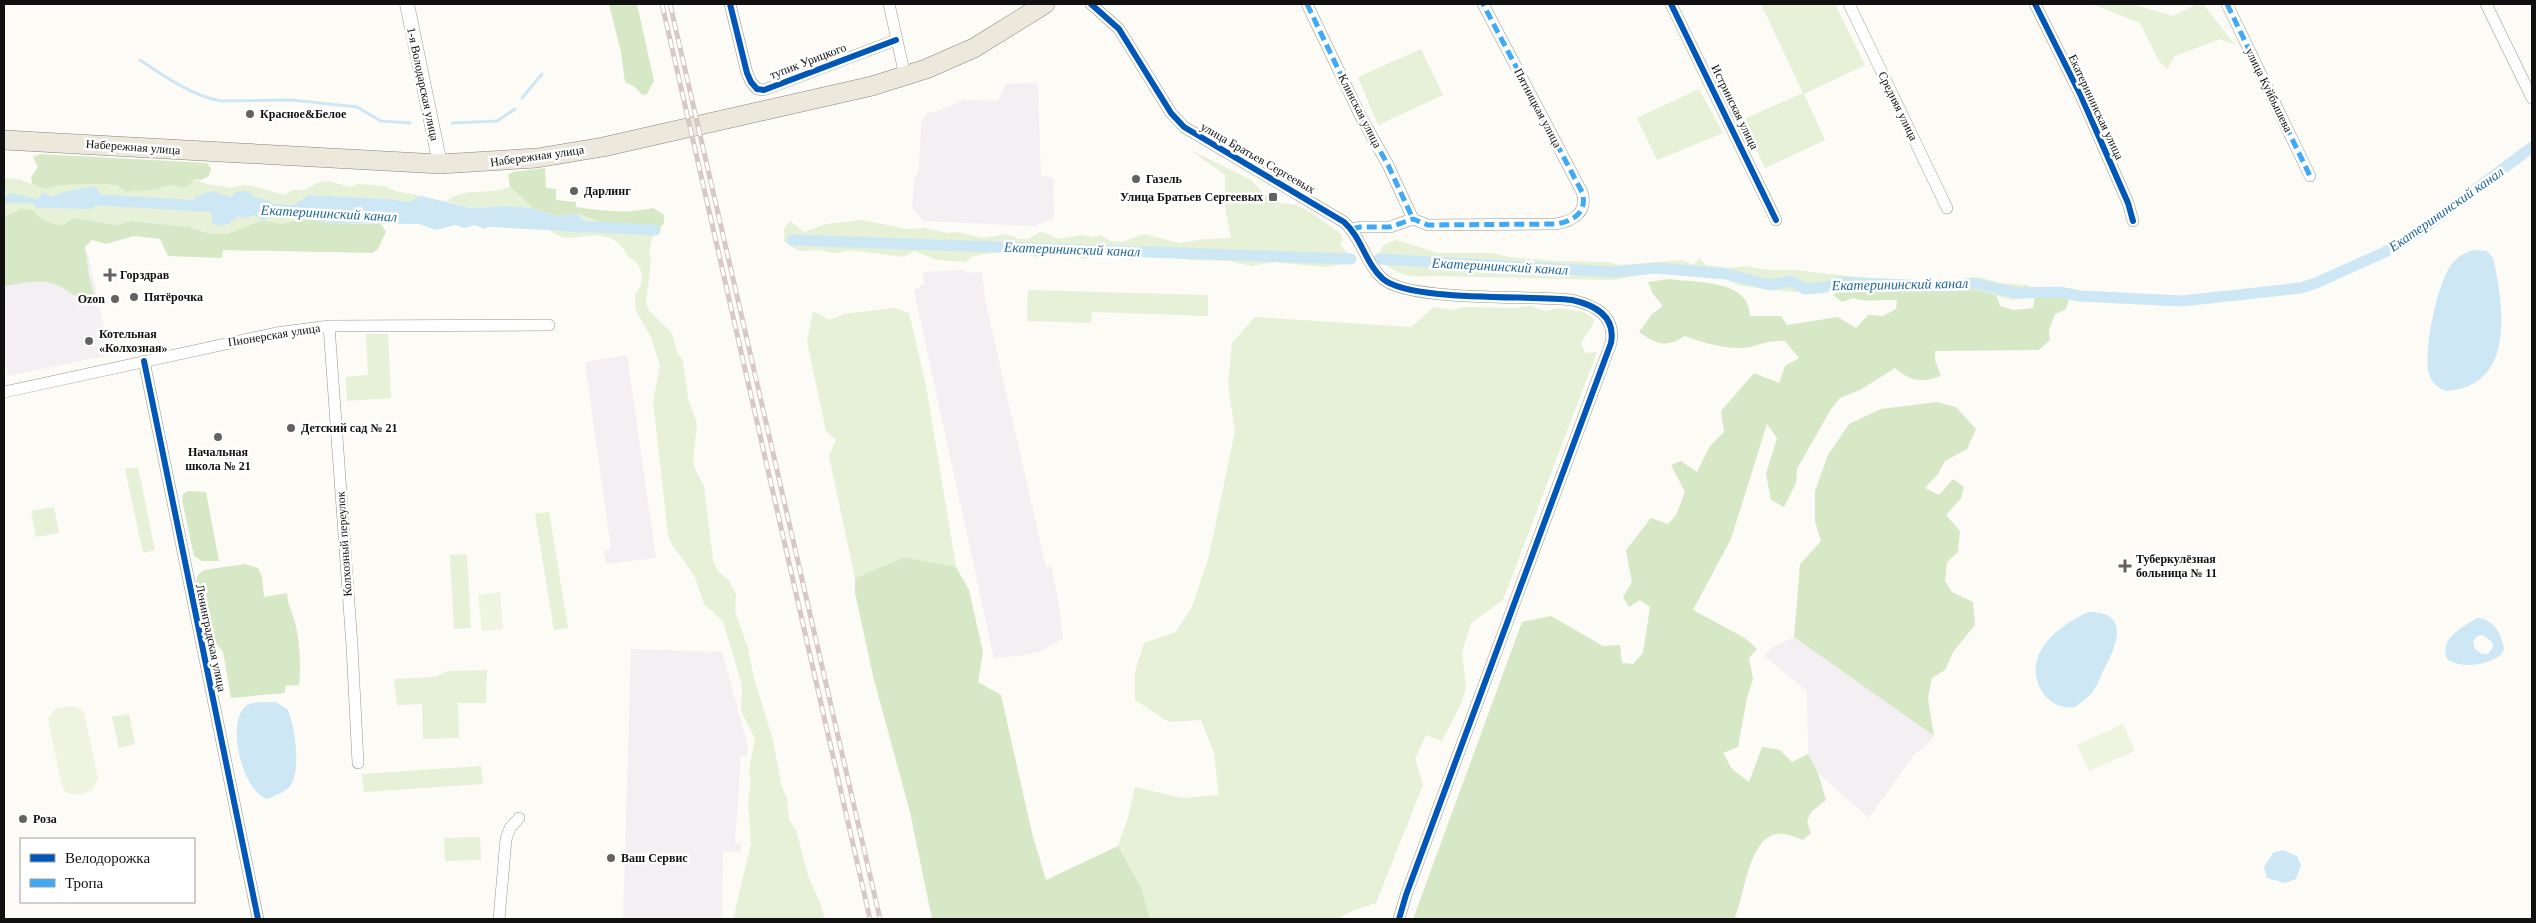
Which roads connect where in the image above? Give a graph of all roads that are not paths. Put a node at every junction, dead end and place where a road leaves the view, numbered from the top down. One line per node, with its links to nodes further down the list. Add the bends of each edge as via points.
1 (407, 4): 17 (street, 1-я Володарская улица)
2 (730, 4): 13 (street, тупик Урицкого, via 747,72 757,89 764,90)
3 (889, 4): 13 (street)
4 (1045, 4): 14 (main road, Набережная улица, via 974,48)
5 (1091, 4): 23 (street, улица Братьев Сергеевых, via 1119,28 1171,113 1184,127 1321,207)
6 (1307, 4): 20 (street, Клинская улица)
7 (1483, 4): 20 (street, Пятницкая улица, via 1582,192 1584,203 1579,215 1569,222 1556,224 1428,225)
8 (1671, 4): 21 (street, Истринская улица)
9 (1849, 4): 19 (street, Средняя улица)
10 (2035, 4): 22 (street, Екатерининская улица, via 2080,96)
11 (2227, 4): 18 (street, улица Куйбышева)
12 (2486, 4): 15 (street)
13 (896, 40): 14 (street)
14 (905, 76): 17 (main road, Набережная улица, via 603,146 500,162)
15 (2532, 98)
16 (4, 140): 17 (main road, Набережная улица)
17 (440, 164)
18 (2310, 176)
19 (1947, 208)
20 (1413, 219): 23 (street, via 1390,227 1360,226)
21 (1776, 220)
22 (2133, 221)
23 (1352, 229): 32 (street, улица Братьев Сергеевых, via 1373,267 1394,286 1424,293 1579,301 1600,310 1613,331 1572,451)
24 (548, 324): 25 (street, Пионерская улица)
25 (329, 326): 26 (street, Пионерская улица, via 269,334); 28 (street, Колхозный переулок)
26 (144, 361): 27 (street, Пионерская улица); 30 (street, Ленинградская улица)
27 (4, 392)
28 (358, 763)
29 (519, 818): 31 (street, via 506,839)
30 (258, 919)
31 (499, 919)
32 (1399, 919)

